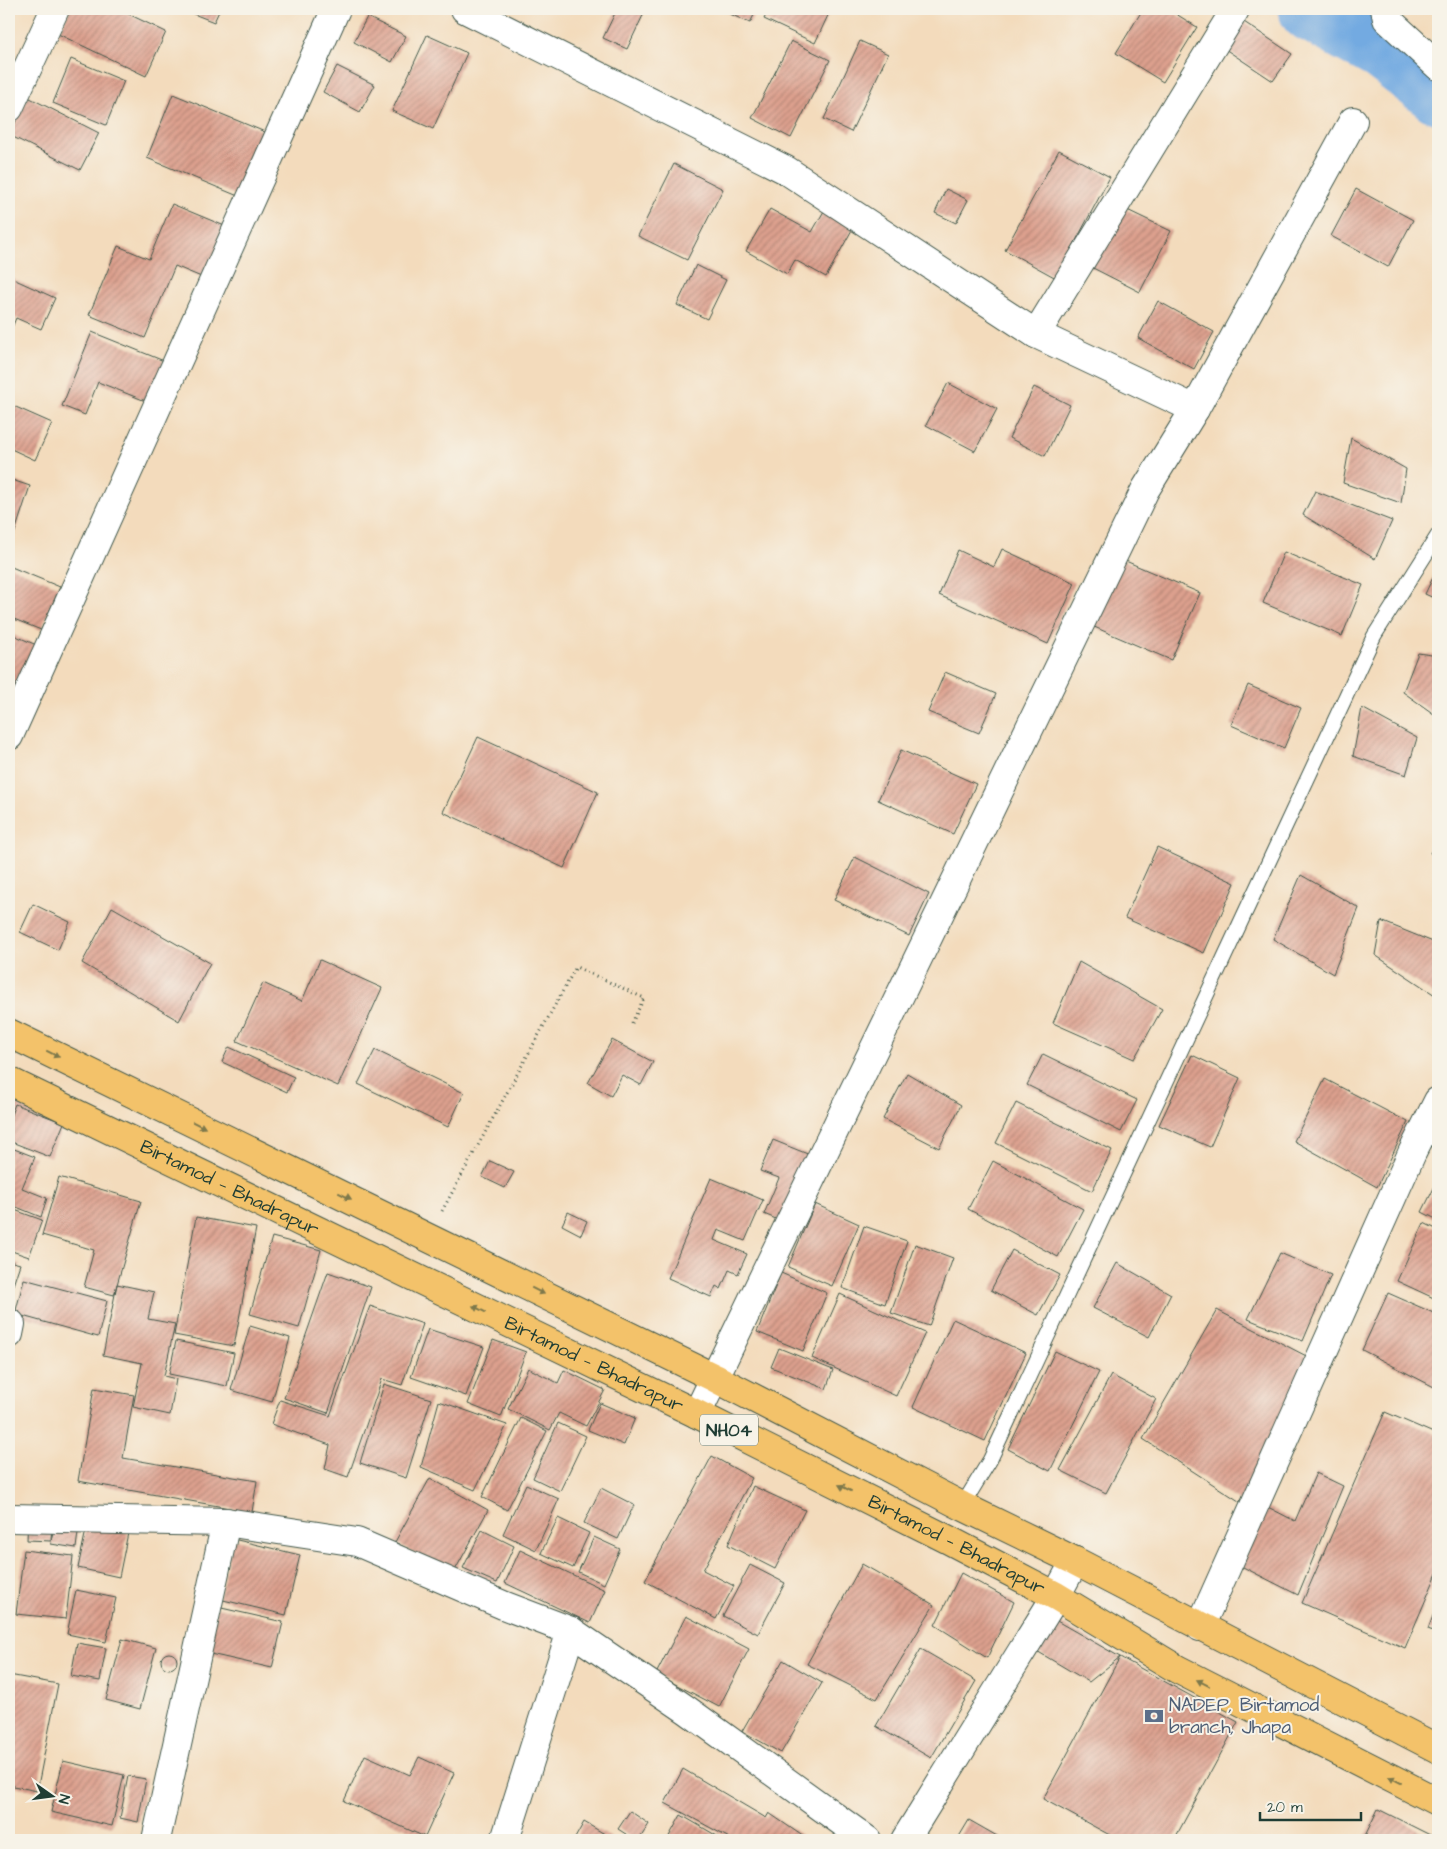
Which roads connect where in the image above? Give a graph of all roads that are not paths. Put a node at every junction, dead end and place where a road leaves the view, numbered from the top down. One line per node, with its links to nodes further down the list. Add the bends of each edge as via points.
1 (55, 9): 7 (street)
2 (336, 9): 12 (street)
3 (465, 9): 9 (street, via 786,170)
4 (1386, 9): 6 (street, via 1387,19)
5 (1235, 10): 9 (street)
6 (1438, 66)
7 (9, 108)
8 (1353, 121): 10 (street)
9 (1036, 334): 10 (street)
10 (1195, 409): 16 (street, via 1145,490)
11 (1438, 535): 18 (lane, via 1374,636 990,1460)
12 (9, 736)
13 (9, 1033): 16 (main road, Birtamod — Bhadrapur / NH04, one-way to 16)
14 (9, 1081): 17 (main road, Birtamod — Bhadrapur / NH04, one-way to 14)
15 (1438, 1100): 23 (street)
16 (715, 1378): 17 (street); 18 (main road, Birtamod — Bhadrapur / NH04)
17 (697, 1414): 22 (main road, Birtamod — Bhadrapur / NH04, one-way to 17)
18 (962, 1506): 21 (main road, Birtamod — Bhadrapur / NH04)
19 (9, 1518): 20 (street)
20 (226, 1522): 24 (street, via 357,1542); 27 (street)
21 (1075, 1561): 22 (street); 23 (main road, Birtamod — Bhadrapur / NH04)
22 (1056, 1596): 26 (main road, Birtamod — Bhadrapur / NH04, one-way to 22, via 1176,1669); 30 (street)
23 (1200, 1627): 25 (main road, Birtamod — Bhadrapur / NH04)
24 (571, 1631): 28 (street); 29 (street)
25 (1438, 1749)
26 (1438, 1802)
27 (156, 1840)
28 (505, 1840)
29 (867, 1840)
30 (905, 1840)

